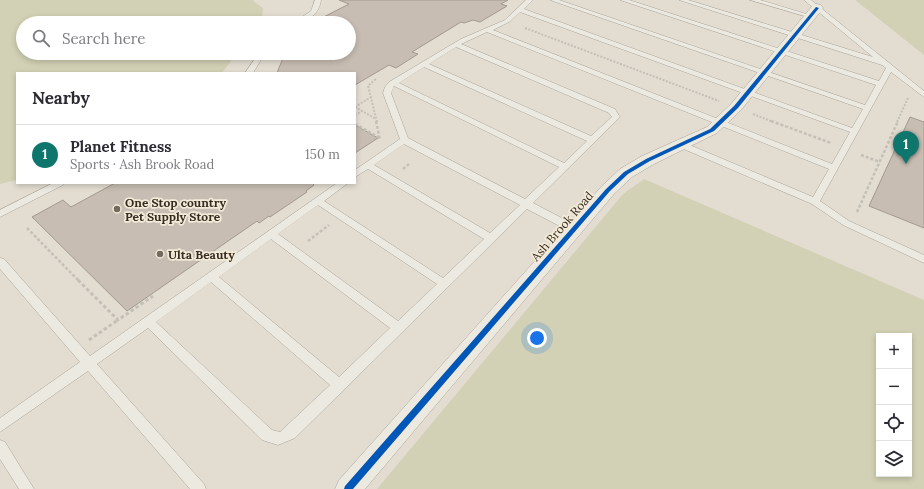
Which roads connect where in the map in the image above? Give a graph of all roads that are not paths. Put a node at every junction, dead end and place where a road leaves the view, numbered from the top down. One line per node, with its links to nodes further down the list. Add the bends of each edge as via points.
1 (318, 0): 9 (lane, via 316,10)
2 (530, 0): 8 (lane)
3 (553, 0): 18 (lane)
4 (622, 0): 13 (lane)
5 (682, 0): 11 (lane)
6 (753, 0): 7 (lane)
7 (811, 8): 11 (street, Ash Brook Road); 16 (lane)
8 (520, 10): 10 (lane, via 508,21); 21 (lane)
9 (309, 16)
10 (488, 30): 12 (lane, via 471,36); 24 (lane)
11 (795, 35): 13 (street, Ash Brook Road); 16 (lane)
12 (457, 45): 15 (lane); 27 (lane, via 612,111 616,117)
13 (781, 51): 18 (street, Ash Brook Road); 20 (lane)
14 (257, 60): 17 (lane)
15 (424, 65): 19 (lane); 27 (lane)
16 (887, 65): 20 (lane); 22 (lane)
17 (250, 72)
18 (764, 72): 21 (street, Ash Brook Road); 23 (lane)
19 (394, 84): 26 (lane, via 389,87 387,93); 30 (lane)
20 (881, 84): 23 (lane)
21 (748, 93): 24 (street, Ash Brook Road); 25 (lane)
22 (924, 95)
23 (867, 108): 25 (lane)
24 (720, 122): 28 (street, Ash Brook Road, via 712,130); 31 (lane)
25 (854, 131): 31 (lane)
26 (404, 140): 29 (lane); 37 (lane)
27 (592, 140): 30 (lane)
28 (682, 145): 36 (lane); 39 (street, Ash Brook Road, via 626,173)
29 (368, 165): 32 (lane); 41 (lane)
30 (565, 167): 37 (lane)
31 (834, 168): 36 (lane)
32 (356, 173)
33 (58, 184): 38 (lane)
34 (342, 184): 35 (lane)
35 (318, 200): 40 (lane); 45 (lane)
36 (815, 202): 42 (lane, via 850,225)
37 (527, 204): 39 (lane); 41 (lane)
38 (0, 214)
39 (574, 229): 54 (street, Ash Brook Road)
40 (271, 234): 44 (lane); 47 (lane)
41 (491, 239): 45 (lane)
42 (924, 259)
43 (0, 262): 48 (lane)
44 (211, 276): 46 (lane); 49 (lane)
45 (445, 284): 47 (lane)
46 (148, 321): 48 (lane); 49 (lane, via 274,440 282,439 290,433)
47 (399, 328): 49 (lane)
48 (89, 363): 50 (lane); 53 (lane)
49 (340, 386)
50 (0, 426)
51 (0, 447): 52 (lane)
52 (27, 489)
53 (199, 489)
54 (348, 489)

